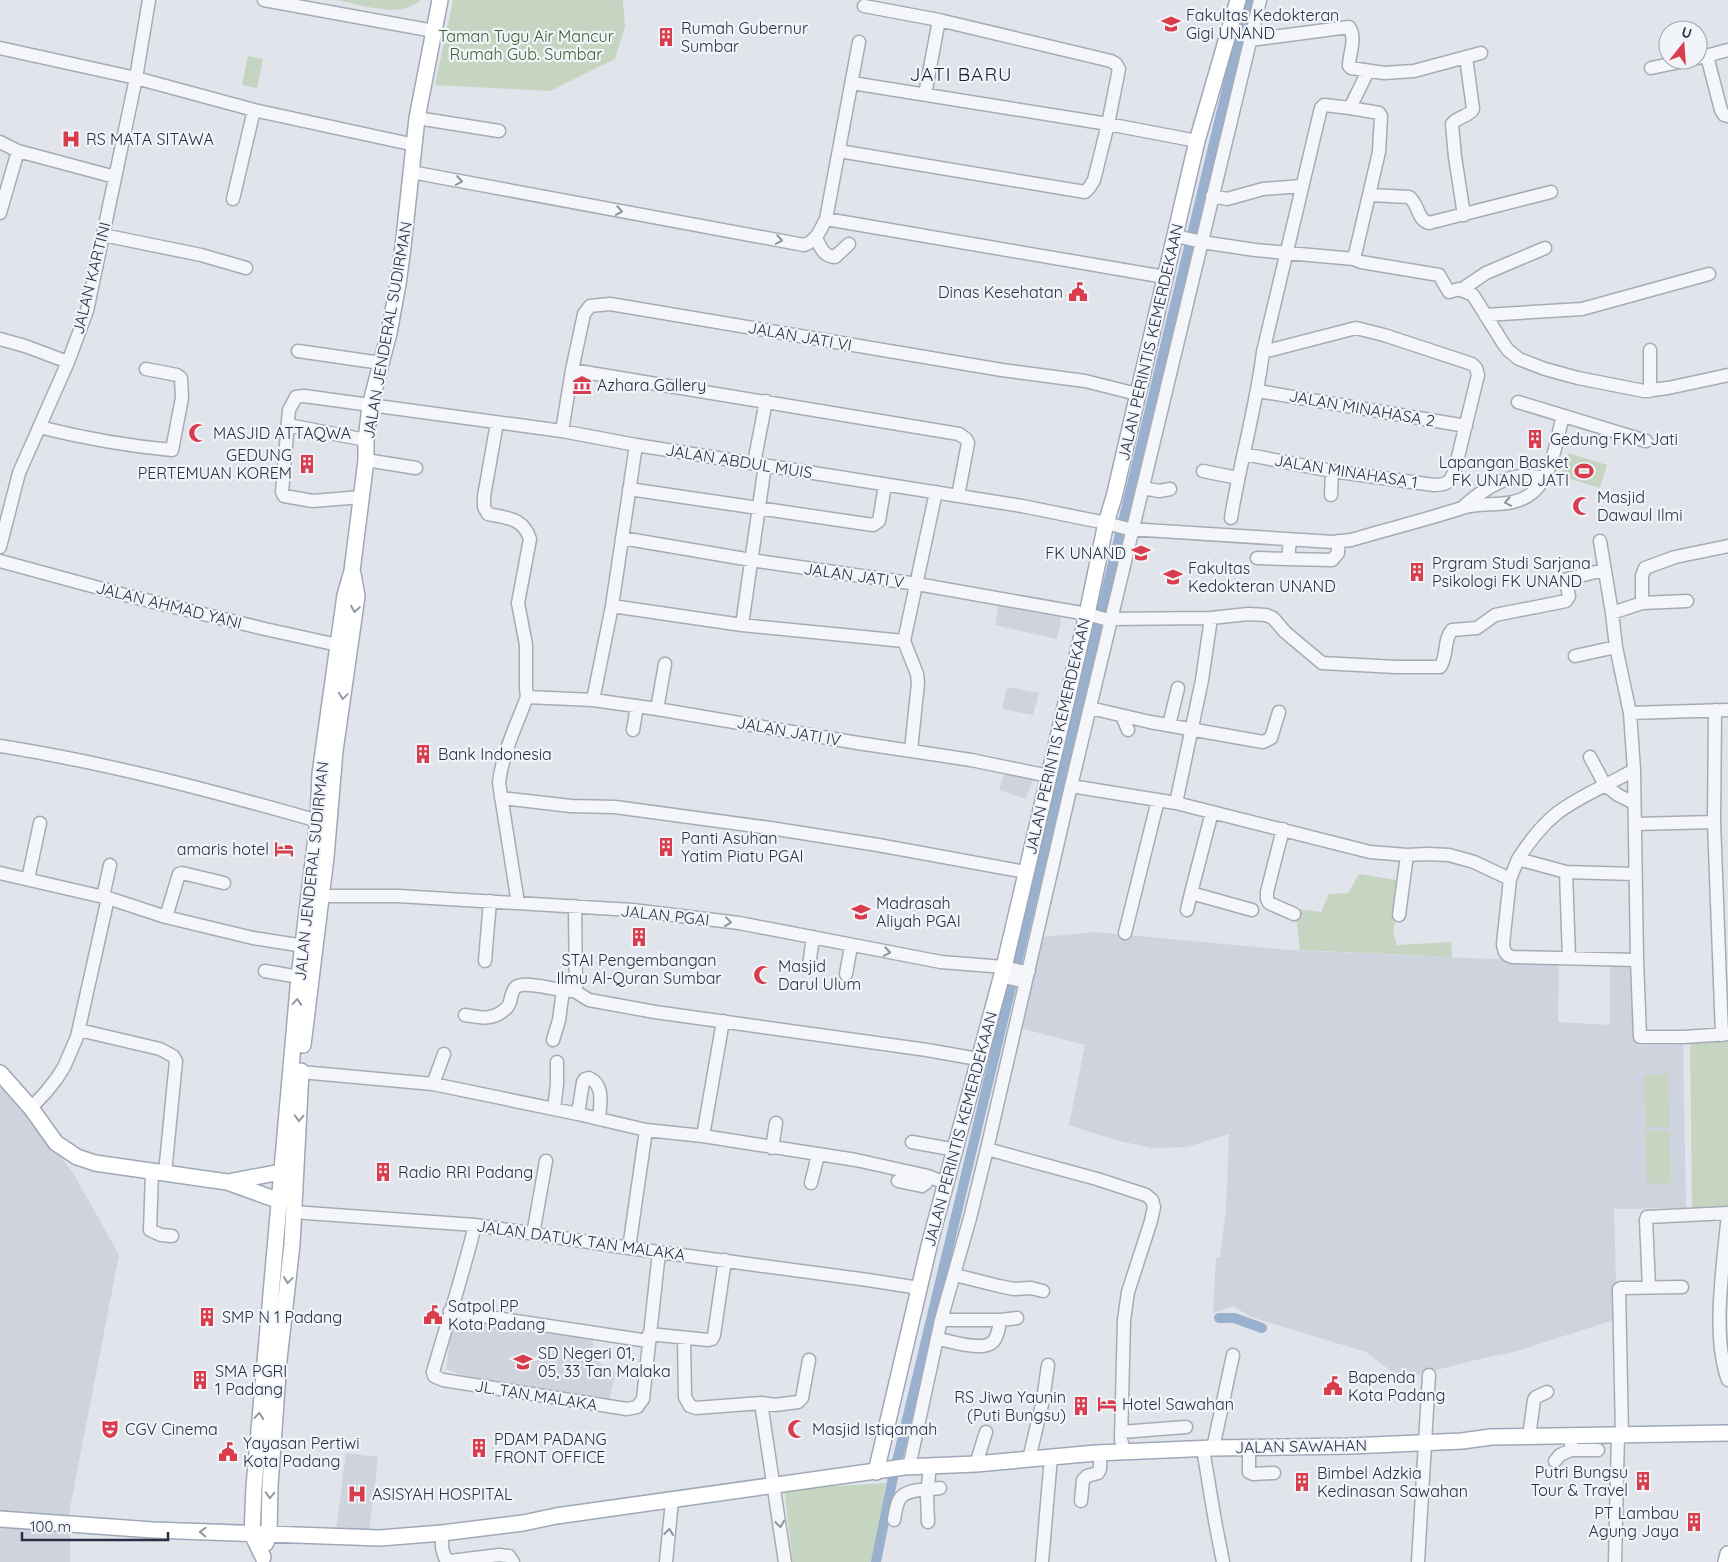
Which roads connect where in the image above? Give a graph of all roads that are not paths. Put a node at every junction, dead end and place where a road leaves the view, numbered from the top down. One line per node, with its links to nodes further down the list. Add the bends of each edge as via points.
1 (149, 0): 20 (street, JALAN KARTINI)
2 (264, 0): 8 (street)
3 (440, 0): 8 (main road, JALAN JENDERAL SUDIRMAN)
4 (1238, 0): 29 (main road, JALAN PERINTIS KEMERDEKAAN)
5 (1262, 0): 9 (street)
6 (864, 6): 7 (street)
7 (938, 20): 22 (street); 27 (street, via 1116,64 1118,69)
8 (434, 31): 26 (main road, JALAN JENDERAL SUDIRMAN)
9 (1250, 40): 19 (street, via 1349,26 1353,38 1348,66); 39 (street)
10 (859, 42): 21 (street)
11 (0, 48): 20 (street)
12 (1728, 50): 14 (street)
13 (1481, 53): 15 (street)
14 (1708, 55)
15 (1466, 57): 19 (street, via 1414,71); 42 (street, via 1473,109 1452,124)
16 (1658, 67): 17 (street)
17 (1651, 68)
18 (1707, 70): 25 (street, via 1721,110)
19 (1368, 71): 23 (street)
20 (136, 78): 24 (street); 35 (street, JALAN KARTINI)
21 (852, 83): 22 (street); 32 (street)
22 (925, 94): 27 (street)
23 (1350, 108): 36 (street, via 1322,106); 38 (street, via 1381,116 1379,152)
24 (254, 110): 31 (street); 40 (street)
25 (1728, 116)
26 (417, 118): 28 (street); 31 (main road, JALAN JENDERAL SUDIRMAN)
27 (1108, 124): 29 (street); 32 (street, via 1094,180 1084,192)
28 (499, 131)
29 (1197, 141): 45 (main road, JALAN PERINTIS KEMERDEKAAN)
30 (0, 142): 33 (street)
31 (414, 146): 34 (main road, JALAN JENDERAL SUDIRMAN)
32 (839, 150): 43 (street)
33 (18, 151): 35 (street); 41 (street)
34 (411, 172): 46 (street, one-way to 46, via 804,244); 62 (main road, JALAN JENDERAL SUDIRMAN, via 404,247)
35 (115, 177): 44 (street, JALAN KARTINI)
36 (1301, 186): 39 (street, via 1263,189 1227,198); 50 (street)
37 (1551, 192): 42 (street)
38 (1370, 195): 42 (street, via 1409,197 1421,218 1429,223); 51 (street)
39 (1212, 196): 47 (street)
40 (234, 199)
41 (0, 213)
42 (1464, 215)
43 (826, 219): 46 (street); 54 (street)
44 (103, 234): 52 (street); 61 (street, JALAN KARTINI, via 86,311)
45 (1179, 236): 47 (street); 54 (main road, JALAN PERINTIS KEMERDEKAAN)
46 (816, 238): 48 (street, via 829,256 835,257)
47 (1200, 242): 50 (street); 90 (street)
48 (849, 244)
49 (1545, 248): 55 (street, via 1486,274)
50 (1288, 253): 51 (street); 60 (street)
51 (1354, 259): 55 (street, via 1439,275 1449,292)
52 (246, 268)
53 (1709, 274): 56 (street, via 1582,309)
54 (1165, 277): 68 (main road, JALAN PERINTIS KEMERDEKAAN)
55 (1461, 290): 56 (street, via 1472,295)
56 (1485, 315): 66 (street, via 1508,350 1519,359 1578,378)
57 (0, 339): 61 (street)
58 (1650, 350): 66 (street)
59 (298, 351): 62 (street)
60 (1263, 352): 67 (street); 75 (street, via 1356,328 1472,364 1478,375)
61 (68, 362): 76 (street, JALAN KARTINI)
62 (381, 363): 71 (main road, JALAN JENDERAL SUDIRMAN)
63 (146, 369): 76 (street, via 181,378 182,398 172,450 112,443)
64 (572, 370): 68 (street, JALAN JATI VI, via 584,314 590,306 610,304 1085,382); 69 (street); 77 (street, JALAN JATI VI)
65 (1728, 375): 66 (street)
66 (1650, 390)
67 (1258, 391): 75 (street, JALAN MINAHASA 2); 81 (street)
68 (1137, 394): 100 (main road, JALAN PERINTIS KEMERDEKAAN)
69 (766, 401): 83 (street); 95 (street, via 959,434 968,443)
70 (1518, 402): 72 (street)
71 (370, 406): 73 (street, JALAN ABDUL MUIS); 74 (street, JALAN ABDUL MUIS, via 296,397 289,410); 78 (main road, JALAN JENDERAL SUDIRMAN)
72 (1563, 416): 79 (street); 87 (street)
73 (498, 423): 77 (street, JALAN ABDUL MUIS); 127 (street, via 484,507 488,514 511,517 527,529 530,539 518,603 526,644)
74 (288, 426): 78 (street); 96 (street, via 281,489 284,496 313,501)
75 (1466, 426): 85 (street, JALAN MINAHASA 1, via 1453,475 1444,485)
76 (39, 427): 107 (street, JALAN KARTINI, via 19,473)
77 (562, 431): 80 (street, JALAN ABDUL MUIS)
78 (366, 440): 82 (main road, JALAN JENDERAL SUDIRMAN)
79 (1646, 441)
80 (636, 445): 83 (street, JALAN ABDUL MUIS); 91 (street)
81 (1244, 454): 85 (street, JALAN MINAHASA 1); 88 (street)
82 (366, 460): 84 (street); 96 (main road, JALAN JENDERAL SUDIRMAN)
83 (759, 464): 89 (street, JALAN ABDUL MUIS); 97 (street)
84 (416, 468)
85 (1332, 471): 94 (street)
86 (1203, 472): 88 (street)
87 (1545, 477): 98 (street, via 1521,476 1505,480 1475,496); 98 (street, one-way to 98, via 1532,494 1520,500)
88 (1238, 478): 99 (street)
89 (885, 484): 93 (street, JALAN ABDUL MUIS); 97 (street, via 879,521 873,525)
90 (1143, 488): 92 (street); 101 (street)
91 (629, 489): 97 (street); 102 (street)
92 (1170, 489)
93 (936, 492): 95 (street, JALAN ABDUL MUIS); 113 (street)
94 (1331, 495)
95 (958, 496): 100 (street, JALAN ABDUL MUIS)
96 (362, 497): 122 (main road, JALAN JENDERAL SUDIRMAN, via 352,571 344,595)
97 (759, 508): 110 (street)
98 (1462, 508): 105 (street, JALAN ABDUL MUIS)
99 (1232, 518)
100 (1109, 524): 101 (street, JALAN ABDUL MUIS); 118 (main road, JALAN PERINTIS KEMERDEKAAN)
101 (1131, 530): 103 (street, JALAN ABDUL MUIS); 118 (street)
102 (622, 538): 110 (street, JALAN JATI V); 116 (street)
103 (1290, 540): 105 (street, JALAN ABDUL MUIS); 109 (street)
104 (1600, 541): 112 (street)
105 (1338, 542): 109 (street, via 1338,553 1332,560)
106 (1728, 546): 115 (street, via 1674,557 1645,568)
107 (0, 547)
108 (1257, 558): 109 (street)
109 (1288, 559)
110 (751, 560): 113 (street, JALAN JATI V); 120 (street)
111 (0, 561): 122 (street, JALAN AHMAD YANI, via 125,595)
112 (1604, 570): 117 (street); 119 (street, JALAN JATI V, via 1567,579 1569,596 1566,601 1495,615 1477,628 1452,630 1443,663 1437,668 1322,663 1266,615)
113 (917, 584): 118 (street, JALAN JATI V); 121 (street)
114 (1687, 602): 115 (street)
115 (1642, 603): 117 (street)
116 (612, 606): 120 (street); 128 (street)
117 (1612, 613): 123 (street)
118 (1099, 617): 119 (street, JALAN JATI V); 130 (street); 145 (main road, JALAN PERINTIS KEMERDEKAAN)
119 (1211, 618): 138 (street)
120 (742, 625): 121 (street)
121 (904, 641): 142 (street, via 918,683)
122 (344, 646): 153 (main road, JALAN JENDERAL SUDIRMAN, via 321,766); 170 (main road, one-way to 170)
123 (1616, 646): 124 (street); 135 (street)
124 (1575, 656)
125 (665, 664): 131 (street)
126 (1178, 688): 137 (street)
127 (528, 697): 128 (street, JALAN JATI IV); 148 (street, via 500,775)
128 (593, 700): 129 (street, JALAN JATI IV)
129 (638, 706): 131 (street, JALAN JATI IV); 139 (street)
130 (1090, 708): 136 (street); 147 (street)
131 (657, 709): 142 (street, JALAN JATI IV)
132 (1715, 710): 133 (street); 135 (street); 154 (street)
133 (1728, 710)
134 (1279, 712): 138 (street, via 1271,738 1263,742)
135 (1630, 713): 144 (street)
136 (1122, 716): 137 (street); 140 (street)
137 (1169, 725): 138 (street)
138 (1192, 728): 151 (street)
139 (633, 730)
140 (1128, 730)
141 (0, 746): 153 (street, via 52,754 226,795)
142 (911, 750): 145 (street, JALAN JATI IV)
143 (1590, 757): 146 (street)
144 (1634, 770): 146 (street); 150 (street)
145 (1049, 776): 161 (main road, JALAN PERINTIS KEMERDEKAAN)
146 (1605, 785): 150 (street); 159 (street, via 1555,815 1532,838)
147 (1071, 786): 149 (street); 190 (street)
148 (501, 798): 161 (street, via 615,807 770,828); 173 (street)
149 (1158, 800): 151 (street); 180 (street)
150 (1634, 802): 156 (street)
151 (1176, 803): 152 (street)
152 (1212, 812): 157 (street); 169 (street)
153 (318, 821): 182 (main road, JALAN JENDERAL SUDIRMAN)
154 (1714, 822): 156 (street); 165 (street)
155 (40, 823): 166 (street)
156 (1635, 824): 164 (street)
157 (1283, 828): 158 (street, via 1357,849); 177 (street, via 1267,899 1269,903)
158 (1407, 855): 167 (street, via 1449,855 1474,862); 178 (street)
159 (1518, 859): 162 (street); 167 (street)
160 (110, 866): 171 (street)
161 (1025, 872): 190 (main road, JALAN PERINTIS KEMERDEKAAN)
162 (1566, 872): 164 (street); 184 (street)
163 (0, 873): 166 (street)
164 (1635, 874): 185 (street)
165 (1722, 876): 197 (street)
166 (28, 879): 171 (street)
167 (1510, 879): 184 (street, via 1505,953 1513,957)
168 (224, 883): 179 (street, via 179,874)
169 (1191, 893): 175 (street); 176 (street)
170 (322, 896): 172 (street, JALAN PGAI); 203 (main road)
171 (105, 898): 179 (street); 196 (street)
172 (490, 901): 173 (street, JALAN PGAI); 186 (street)
173 (518, 903): 174 (street, JALAN PGAI)
174 (575, 906): 181 (street, JALAN PGAI, one-way to 181, via 738,923); 193 (street)
175 (1187, 910)
176 (1252, 910)
177 (1294, 914)
178 (1399, 915)
179 (166, 917): 182 (street, via 253,938)
180 (1125, 934)
181 (813, 937): 183 (street, JALAN PGAI); 187 (street)
182 (304, 946): 191 (main road, JALAN JENDERAL SUDIRMAN)
183 (851, 946): 189 (street); 190 (street, JALAN PGAI, one-way to 190)
184 (1569, 958): 185 (street)
185 (1637, 960): 197 (street, via 1640,1037 1684,1038)
186 (484, 962)
187 (808, 966)
188 (265, 971): 191 (street)
189 (846, 974)
190 (1014, 974): 200 (main road, JALAN PERINTIS KEMERDEKAAN); 215 (street)
191 (299, 977): 219 (main road, JALAN JENDERAL SUDIRMAN, one-way to 191)
192 (563, 990): 193 (street); 194 (street, via 527,984 518,986 514,988 509,1006 493,1017); 198 (street)
193 (576, 992): 195 (street, via 599,1002)
194 (465, 1015)
195 (723, 1021): 200 (street); 212 (street)
196 (79, 1030): 206 (street, via 64,1067); 220 (street, via 160,1049 176,1061)
197 (1725, 1034)
198 (553, 1040)
199 (444, 1054): 204 (street)
200 (978, 1059): 216 (main road, JALAN PERINTIS KEMERDEKAAN)
201 (557, 1062): 207 (street)
202 (0, 1072): 206 (main road)
203 (301, 1072): 204 (street); 227 (main road, one-way to 227)
204 (434, 1081): 205 (street); 207 (street)
205 (464, 1083)
206 (31, 1108): 220 (main road, via 56,1143 76,1157)
207 (554, 1109): 208 (street)
208 (578, 1114): 209 (street); 209 (street, via 583,1082 589,1078 600,1089)
209 (599, 1119): 211 (street)
210 (776, 1123): 214 (street)
211 (646, 1130): 212 (street); 232 (street)
212 (703, 1136): 214 (street)
213 (912, 1142): 216 (street)
214 (772, 1148): 217 (street)
215 (988, 1149): 235 (street); 257 (street, via 1097,1179 1146,1195 1152,1200 1151,1221 1128,1292 1124,1320)
216 (956, 1150): 225 (main road, JALAN PERINTIS KEMERDEKAAN)
217 (818, 1155): 221 (street); 224 (street)
218 (546, 1161): 229 (street)
219 (281, 1172): 223 (main road); 226 (main road, JALAN JENDERAL SUDIRMAN)
220 (159, 1173): 223 (main road); 230 (street, via 150,1230)
221 (928, 1176): 222 (street, via 922,1186); 225 (street)
222 (898, 1181)
223 (227, 1182): 226 (main road)
224 (811, 1183)
225 (947, 1184): 238 (main road, JALAN PERINTIS KEMERDEKAAN)
226 (280, 1201): 284 (main road, JALAN JENDERAL SUDIRMAN, one-way to 226, via 257,1437)
227 (293, 1212): 228 (street, JALAN DATUK TAN MALAKA); 285 (main road, one-way to 285, via 279,1360)
228 (475, 1225): 229 (street, JALAN DATUK TAN MALAKA); 240 (street, JL. TAN MALAKA)
229 (533, 1234): 232 (street, JALAN DATUK TAN MALAKA)
230 (172, 1236)
231 (1727, 1245): 236 (street, via 1728,1213 1647,1217); 242 (street)
232 (629, 1248): 233 (street, JALAN DATUK TAN MALAKA)
233 (659, 1252): 234 (street, JALAN DATUK TAN MALAKA); 245 (street, JL. TAN MALAKA)
234 (725, 1260): 238 (street, JALAN DATUK TAN MALAKA); 246 (street, via 713,1337 708,1340)
235 (955, 1275): 239 (street, via 1014,1289); 243 (street)
236 (1649, 1287): 237 (street); 259 (street, via 1618,1290)
237 (1682, 1287)
238 (919, 1288): 274 (main road, JALAN PERINTIS KEMERDEKAAN)
239 (1043, 1291)
240 (450, 1311): 245 (street); 245 (street, JL. TAN MALAKA, via 434,1376 469,1385 633,1409 643,1399)
241 (1017, 1318): 244 (street)
242 (1724, 1319): 252 (street, via 1719,1341)
243 (942, 1320): 244 (street); 247 (street)
244 (1001, 1320): 247 (street, via 995,1340 985,1347)
245 (649, 1337): 246 (street)
246 (684, 1338): 254 (street, via 685,1397 690,1406)
247 (938, 1339): 273 (street)
248 (1232, 1355): 264 (street)
249 (809, 1360): 254 (street, via 800,1401 775,1405)
250 (1048, 1366): 269 (street)
251 (1429, 1375): 261 (street)
252 (1728, 1380)
253 (1546, 1392): 260 (street, via 1534,1400)
254 (761, 1403): 276 (street)
255 (1186, 1427): 257 (street)
256 (986, 1432): 271 (street)
257 (1121, 1432): 266 (street)
258 (1728, 1433): 259 (main road, JALAN SAWAHAN)
259 (1620, 1434): 262 (main road, JALAN SAWAHAN); 295 (street)
260 (1529, 1437): 261 (main road, JALAN SAWAHAN); 262 (main road, JALAN SAWAHAN)
261 (1426, 1441): 263 (main road, JALAN SAWAHAN); 294 (street)
262 (1571, 1443): 265 (street); 270 (street)
263 (1249, 1447): 264 (main road, JALAN SAWAHAN); 275 (street, via 1249,1472)
264 (1208, 1448): 266 (main road, JALAN SAWAHAN); 293 (street)
265 (1598, 1450)
266 (1125, 1452): 267 (main road, JALAN SAWAHAN)
267 (1100, 1453): 268 (main road, JALAN SAWAHAN); 279 (street, via 1100,1469 1083,1480)
268 (1051, 1457): 269 (main road, JALAN SAWAHAN); 292 (street)
269 (1029, 1459): 271 (main road, JALAN SAWAHAN)
270 (1555, 1461)
271 (976, 1464): 272 (main road, JALAN SAWAHAN)
272 (930, 1465): 273 (main road, JALAN SAWAHAN); 277 (street)
273 (906, 1467): 274 (main road, JALAN SAWAHAN)
274 (878, 1472): 276 (main road, JALAN SAWAHAN)
275 (1274, 1473)
276 (774, 1486): 278 (main road, JALAN SAWAHAN); 291 (street, one-way to 291)
277 (934, 1489): 281 (street, via 903,1495 898,1501); 282 (street)
278 (672, 1501): 283 (main road, JALAN SAWAHAN); 290 (street, one-way to 278)
279 (1081, 1501)
280 (0, 1519): 284 (main road, one-way to 280)
281 (894, 1520)
282 (928, 1522)
283 (442, 1533): 285 (main road, JALAN SAWAHAN, via 380,1538); 288 (street, via 444,1558 453,1561)
284 (252, 1534): 285 (main road); 287 (main road)
285 (269, 1534): 287 (main road)
286 (1728, 1554): 296 (main road)
287 (263, 1559)
288 (480, 1559): 289 (street, via 506,1555)
289 (512, 1562)
290 (666, 1562)
291 (785, 1562)
292 (1042, 1562)
293 (1223, 1562)
294 (1418, 1562)
295 (1615, 1562)
296 (1726, 1562)

